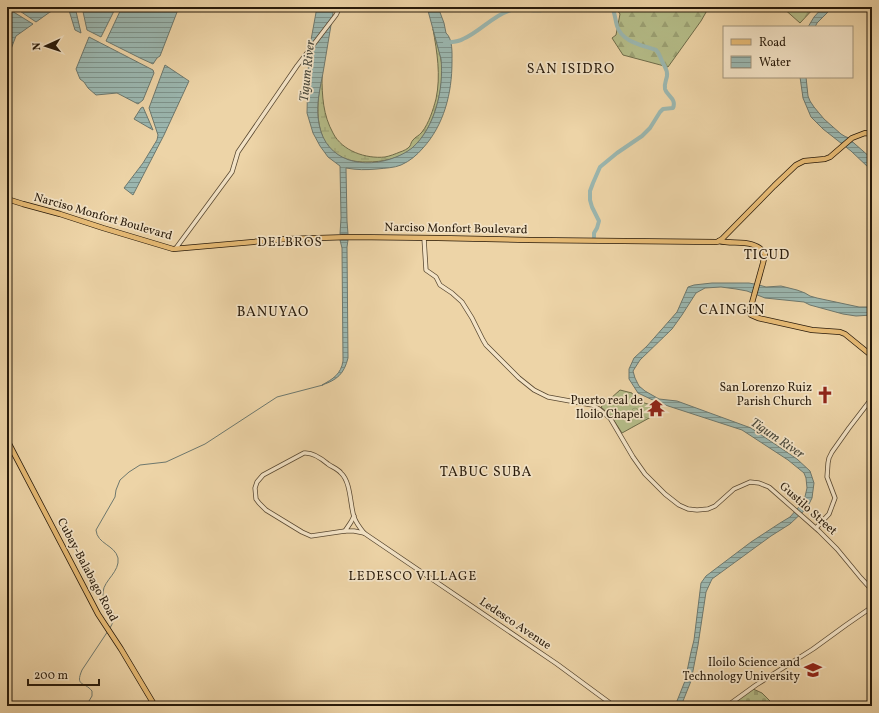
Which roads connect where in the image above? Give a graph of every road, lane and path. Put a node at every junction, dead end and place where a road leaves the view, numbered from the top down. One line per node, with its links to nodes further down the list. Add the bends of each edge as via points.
1 (340, 7): 6 (street, via 238,152 232,172)
2 (872, 134): 5 (main road, via 865,133 852,138 825,159 804,161 796,165)
3 (7, 198): 6 (main road, Narciso Monfort Boulevard)
4 (424, 238): 5 (main road, Narciso Monfort Boulevard); 6 (main road, Narciso Monfort Boulevard, via 315,238); 11 (street, Gustilo Street, via 426,270 462,302 483,340 496,356 539,393 586,404 599,409 610,418 633,457 649,478 674,502 688,510 708,509 718,504 734,489 750,482 759,483 769,487)
5 (719, 241): 7 (main road, Narciso Monfort Boulevard, via 744,242 759,247 765,254 752,300 751,315 812,330 840,332)
6 (176, 248)
7 (872, 356)
8 (872, 398): 11 (street, via 829,458 827,478 835,498 829,514)
9 (7, 440): 16 (main road, Cubay-Balabago Road, via 76,573)
10 (354, 516): 12 (street); 12 (street, via 342,473 309,452 300,454 264,475 257,482 256,499 259,503 301,531 311,536); 13 (street)
11 (816, 528): 14 (street, Gustilo Street)
12 (345, 531): 13 (street)
13 (364, 533): 17 (street, Ledesco Avenue, via 557,664)
14 (872, 590)
15 (872, 607): 18 (street)
16 (155, 706)
17 (614, 706)
18 (727, 706)

